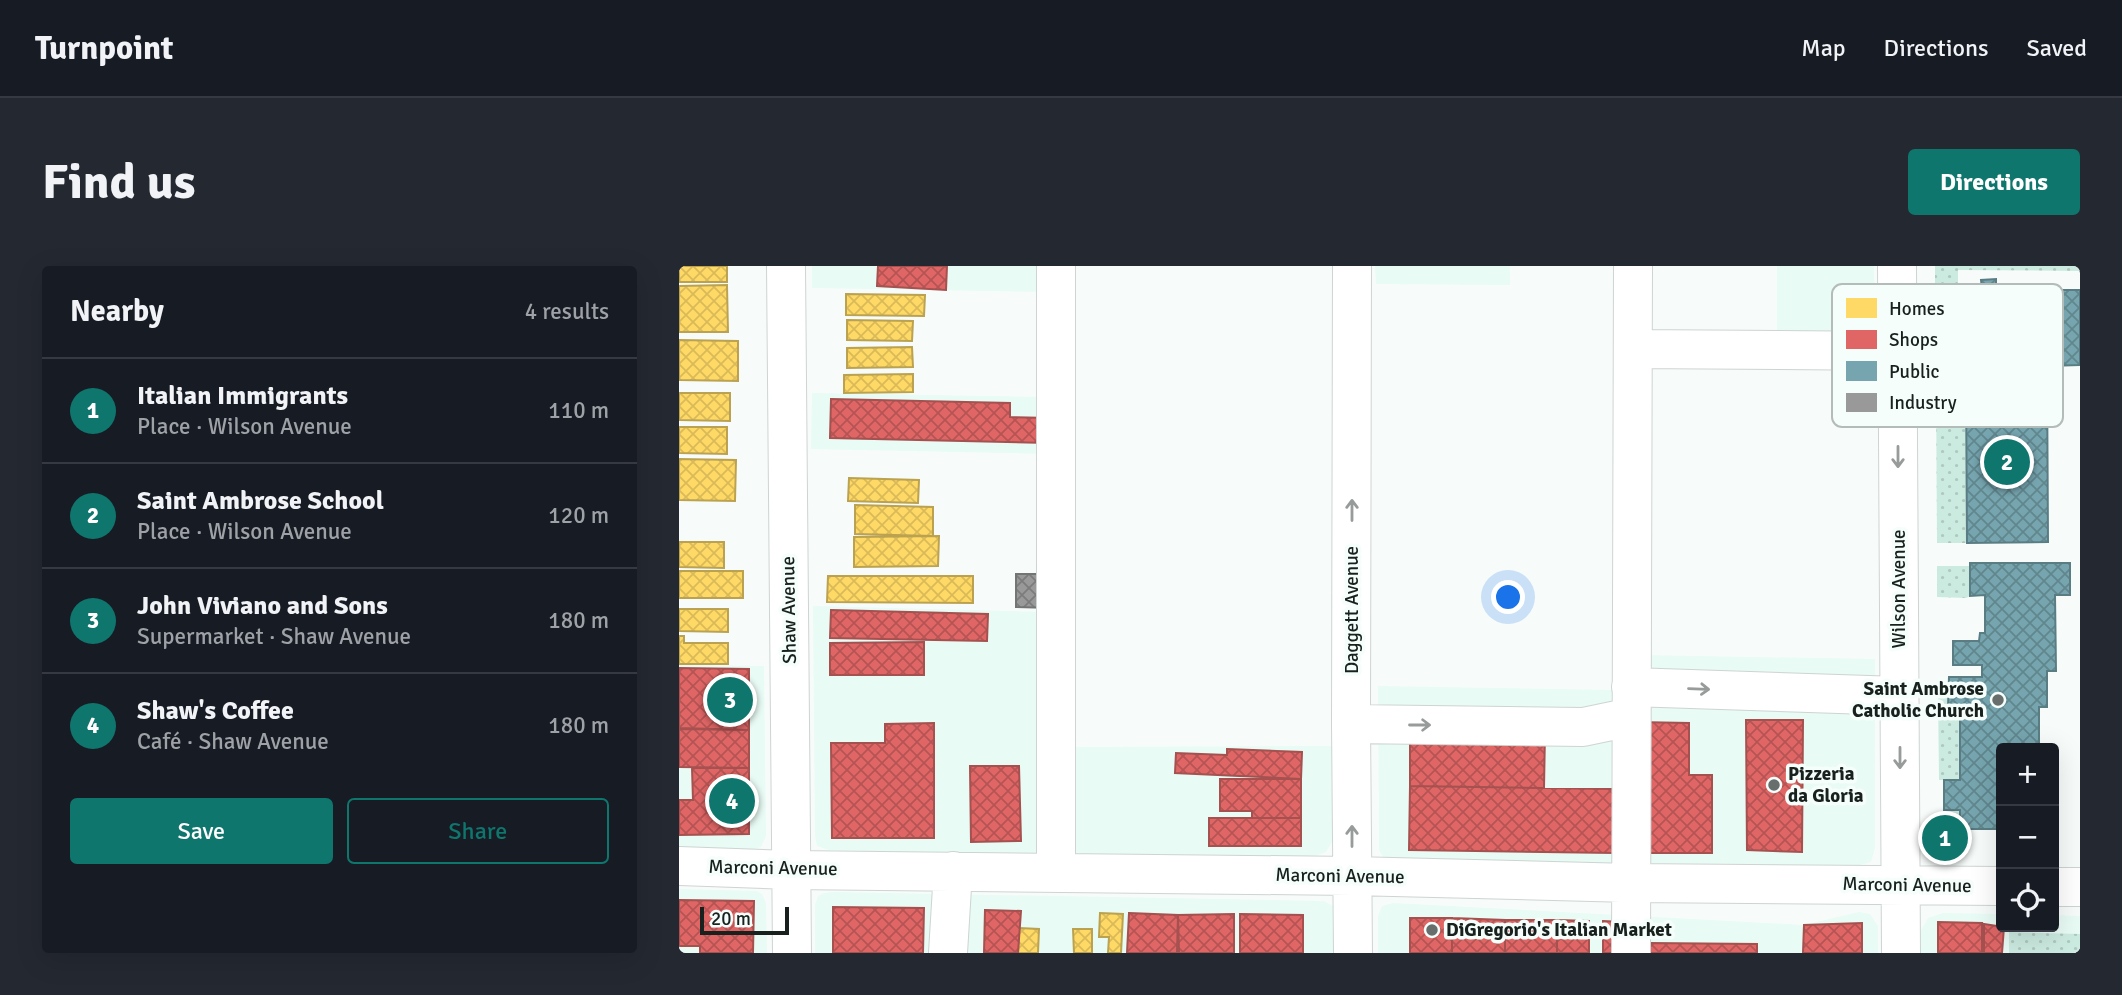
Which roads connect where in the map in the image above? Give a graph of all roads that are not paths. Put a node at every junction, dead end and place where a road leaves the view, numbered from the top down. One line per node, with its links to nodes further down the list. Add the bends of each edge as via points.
1 (786, 266): 14 (street, Shaw Avenue)
2 (1056, 266): 16 (street)
3 (1352, 266): 12 (street, Daggett Avenue, one-way to 3)
4 (1633, 266): 7 (street)
5 (1897, 266): 6 (street, Wilson Avenue)
6 (1897, 284)
7 (1633, 349): 8 (street); 11 (street)
8 (1832, 351)
9 (1898, 427): 10 (street, Wilson Avenue, one-way to 10)
10 (1899, 696): 11 (street, one-way to 10); 19 (street, Wilson Avenue, one-way to 19)
11 (1631, 702): 12 (street, one-way to 11, via 1583,726); 18 (street)
12 (1351, 724): 17 (street, Daggett Avenue, one-way to 12)
13 (679, 866): 14 (street, Marconi Avenue)
14 (791, 870): 15 (street, Marconi Avenue); 23 (street, Shaw Avenue)
15 (953, 871): 16 (street, Marconi Avenue); 24 (street)
16 (1056, 872): 17 (street, Marconi Avenue)
17 (1352, 876): 18 (street, Marconi Avenue); 25 (street, Daggett Avenue)
18 (1631, 883): 19 (street, Marconi Avenue); 26 (street)
19 (1901, 884): 20 (street, Marconi Avenue); 27 (street, Wilson Avenue)
20 (1996, 886)
21 (2059, 887): 22 (street)
22 (2080, 887)
23 (792, 953)
24 (948, 953)
25 (1353, 953)
26 (1631, 953)
27 (1901, 953)

